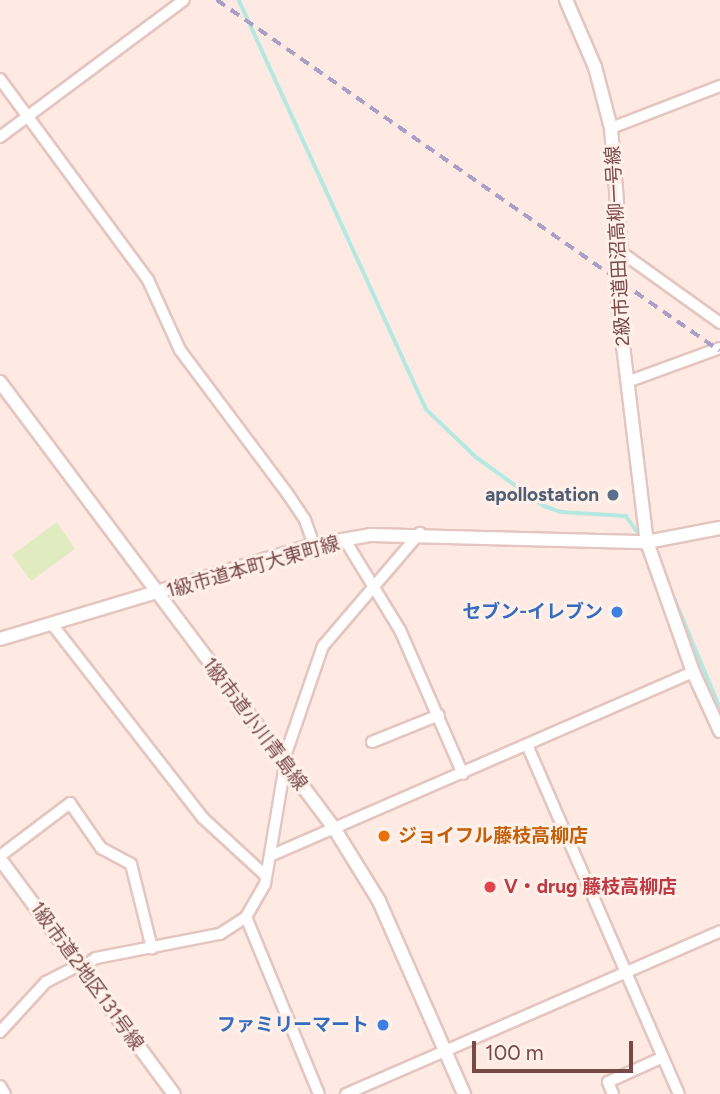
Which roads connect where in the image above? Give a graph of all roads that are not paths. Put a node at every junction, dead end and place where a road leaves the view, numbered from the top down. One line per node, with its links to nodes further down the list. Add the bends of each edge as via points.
1 (184, 0): 5 (street)
2 (566, 0): 6 (street, 2級市道田沼高柳一号線, via 595,67)
3 (0, 79): 5 (street)
4 (720, 86): 6 (street)
5 (29, 116): 7 (street); 17 (street, via 148,280 180,350 287,493 305,520)
6 (611, 128): 8 (street, 2級市道田沼高柳一号線)
7 (0, 137)
8 (621, 252): 9 (street); 12 (street, 2級市道田沼高柳一号線, via 618,304)
9 (720, 323)
10 (720, 348): 12 (street)
11 (0, 382): 19 (street, 1級市道小川青島線)
12 (627, 382): 16 (street, 2級市道田沼高柳一号線)
13 (720, 528): 16 (street, 1級市道本町大東町線)
14 (421, 533): 15 (street, 1級市道本町大東町線); 16 (street, 1級市道本町大東町線, via 544,542); 18 (street)
15 (345, 540): 17 (street, 1級市道本町大東町線); 18 (street)
16 (647, 542): 22 (street, 2級市道田沼高柳一号線)
17 (314, 545): 19 (street, 1級市道本町大東町線)
18 (375, 586): 23 (street); 27 (street, via 323,646)
19 (157, 594): 20 (street, 1級市道本町大東町線); 27 (street, 1級市道小川青島線)
20 (52, 624): 21 (street, 1級市道本町大東町線); 32 (street, via 203,818)
21 (0, 639)
22 (693, 671): 24 (street, 2級市道田沼高柳一号線); 26 (street)
23 (439, 715): 25 (street); 28 (street)
24 (720, 731)
25 (372, 742)
26 (528, 747): 28 (street); 37 (street)
27 (284, 763): 29 (street, 1級市道小川青島線); 30 (street)
28 (463, 774): 29 (street)
29 (334, 828): 30 (street); 39 (street, 1級市道小川青島線, via 379,901)
30 (270, 856): 32 (street)
31 (0, 857): 35 (street, via 71,803 101,848 131,864); 36 (street, 1級市道2地区131号線)
32 (264, 874): 33 (street, via 260,900)
33 (246, 918): 35 (street, via 220,934); 44 (street)
34 (720, 931): 37 (street)
35 (152, 948): 36 (street, via 96,958)
36 (81, 967): 38 (street, via 46,982); 43 (street, 1級市道2地区131号線)
37 (626, 972): 39 (street); 40 (street)
38 (0, 1031)
39 (445, 1051): 45 (street); 46 (street, 1級市道小川青島線)
40 (663, 1057): 47 (street, via 608,1082); 48 (street)
41 (0, 1086): 42 (street)
42 (5, 1094)
43 (174, 1094)
44 (319, 1094)
45 (346, 1094)
46 (464, 1094)
47 (613, 1094)
48 (679, 1094)

